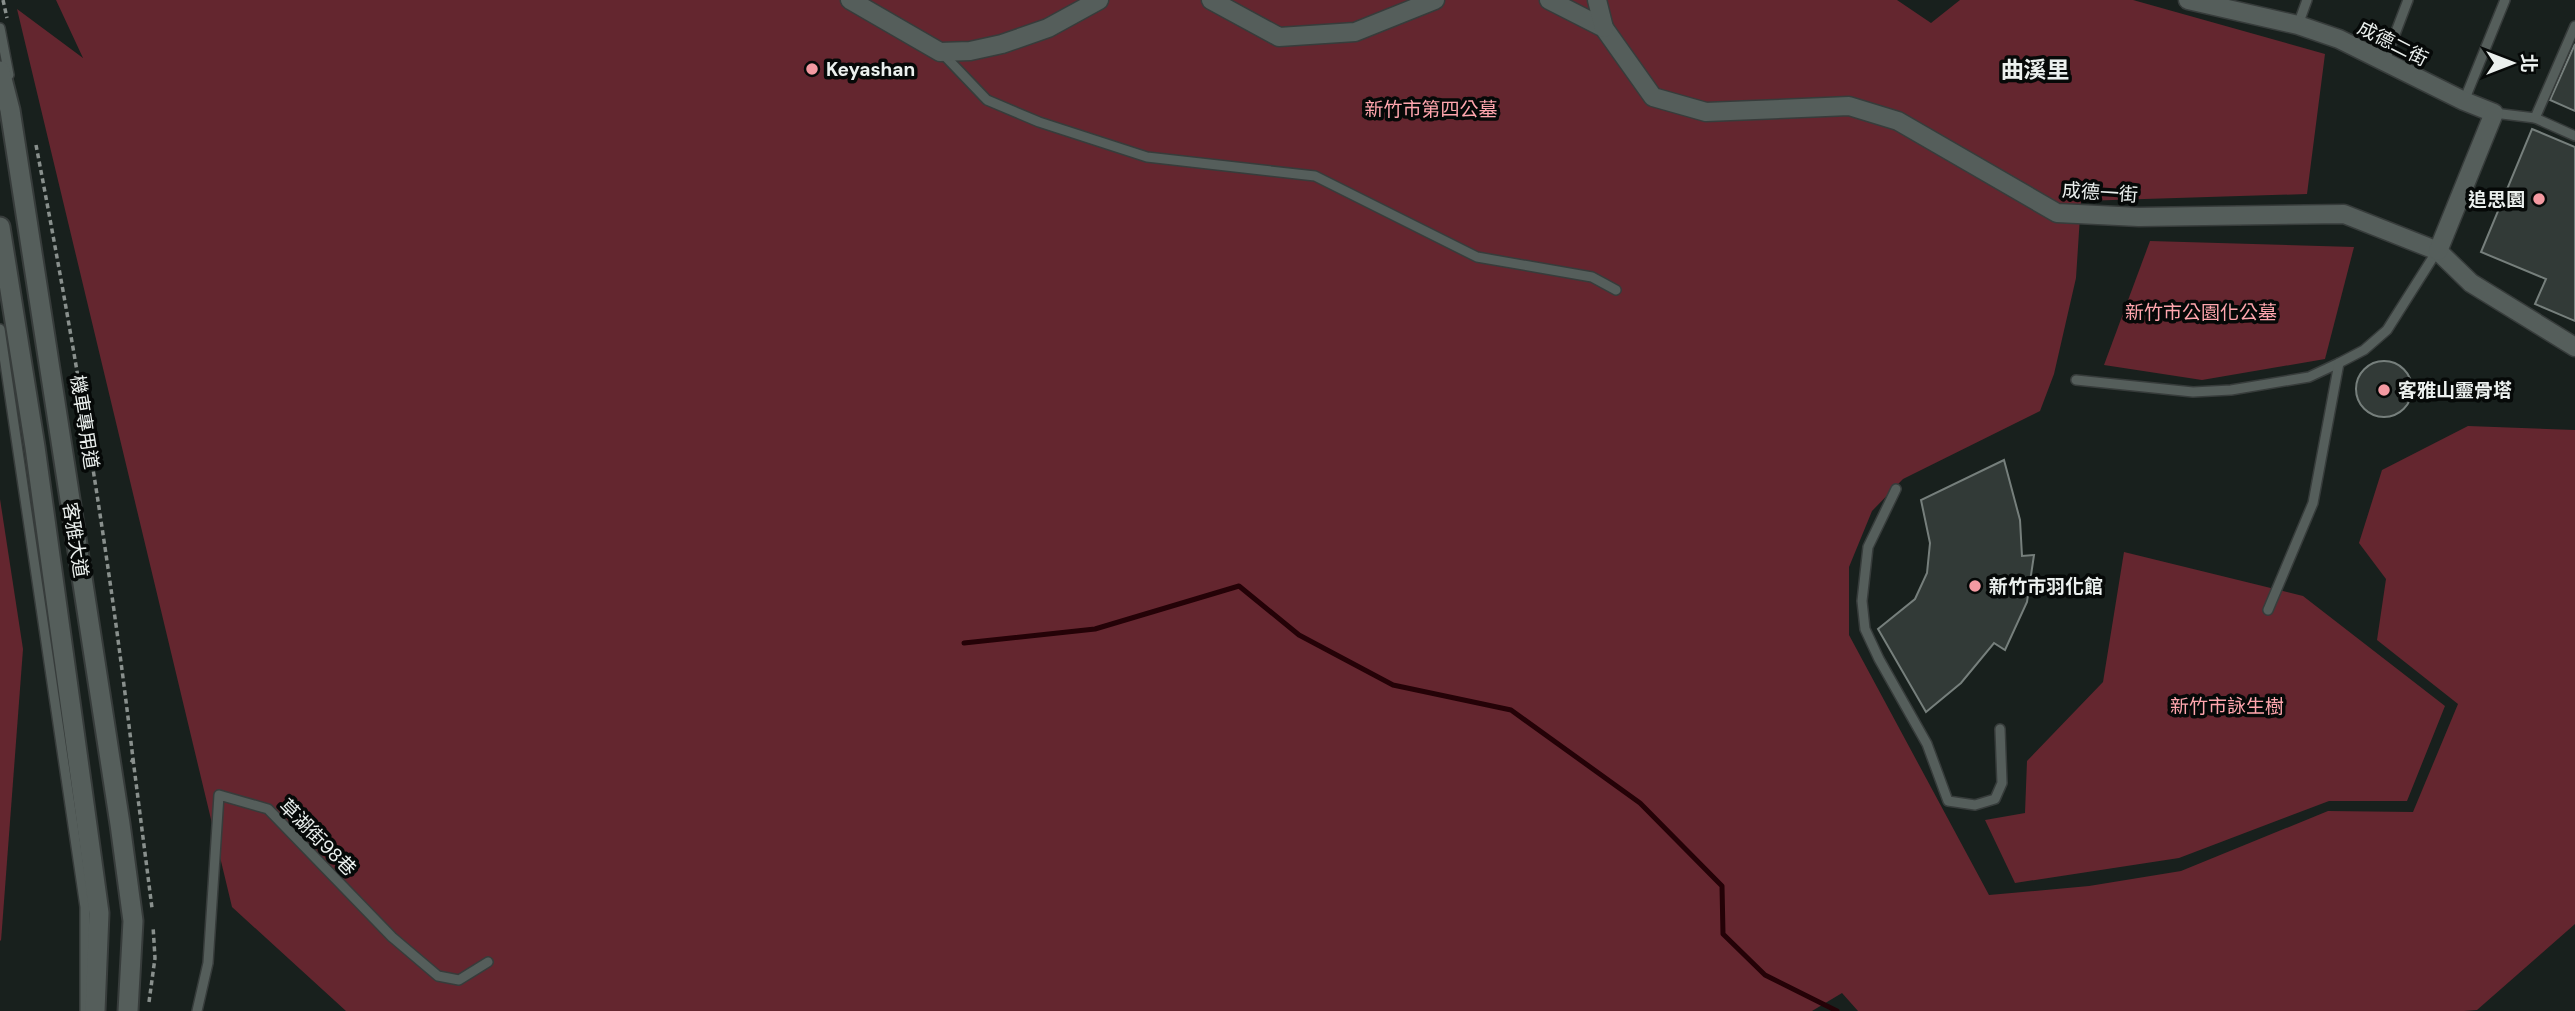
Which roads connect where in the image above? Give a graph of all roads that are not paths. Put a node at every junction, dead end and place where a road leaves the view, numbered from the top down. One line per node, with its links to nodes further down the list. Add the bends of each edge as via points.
1 (850, 0): 15 (street)
2 (1099, 0): 15 (street, via 1048,28 1002,44)
3 (1211, 0): 4 (street, via 1279,37 1355,32)
4 (1434, 0)
5 (1549, 0): 14 (street, 成德一街)
6 (1597, 0): 14 (street, 成德一街)
7 (2188, 0): 11 (street, 成德二街)
8 (2307, 0): 11 (lane)
9 (2408, 0): 16 (lane)
10 (2505, 0): 18 (lane)
11 (2298, 25): 16 (street, 成德二街, via 2339,39)
12 (2575, 26): 20 (lane)
13 (5, 27): 32 (lane, 機車專用道, via 121,783)
14 (1604, 28): 23 (street, 成德一街, via 1653,96 1706,112 1849,106 1898,121 2057,213 2139,217 2344,214)
15 (940, 52): 24 (lane, via 987,100 1039,122 1147,157 1315,176 1476,257 1592,277)
16 (2384, 63): 18 (street, 成德二街)
17 (0, 71): 32 (street, 客雅大道, via 10,110)
18 (2464, 101): 19 (street, 成德二街)
19 (2494, 113): 20 (lane, 成德二街); 23 (street)
20 (2535, 118): 21 (lane, 成德二街)
21 (2575, 136)
22 (0, 227): 35 (street, 客雅大道, via 99,913)
23 (2438, 251): 26 (street, 成德一街, via 2472,283); 27 (lane, via 2387,330)
24 (1616, 290)
25 (0, 329): 34 (lane, via 85,907)
26 (2575, 347)
27 (2339, 363): 28 (lane, via 2309,377 2218,390 2159,390); 30 (lane, via 2313,503)
28 (2076, 380)
29 (1896, 489): 31 (lane, via 1868,547 1864,628 1927,744 1948,801 1975,805 1995,799 2003,783)
30 (2268, 610)
31 (2000, 729)
32 (120, 824): 36 (street, 客雅大道, via 133,921)
33 (488, 962): 37 (lane, 草湖街98巷, via 459,980 438,976 392,937 268,809 219,794 208,964)
34 (85, 1011)
35 (95, 1011)
36 (128, 1011)
37 (197, 1011)

